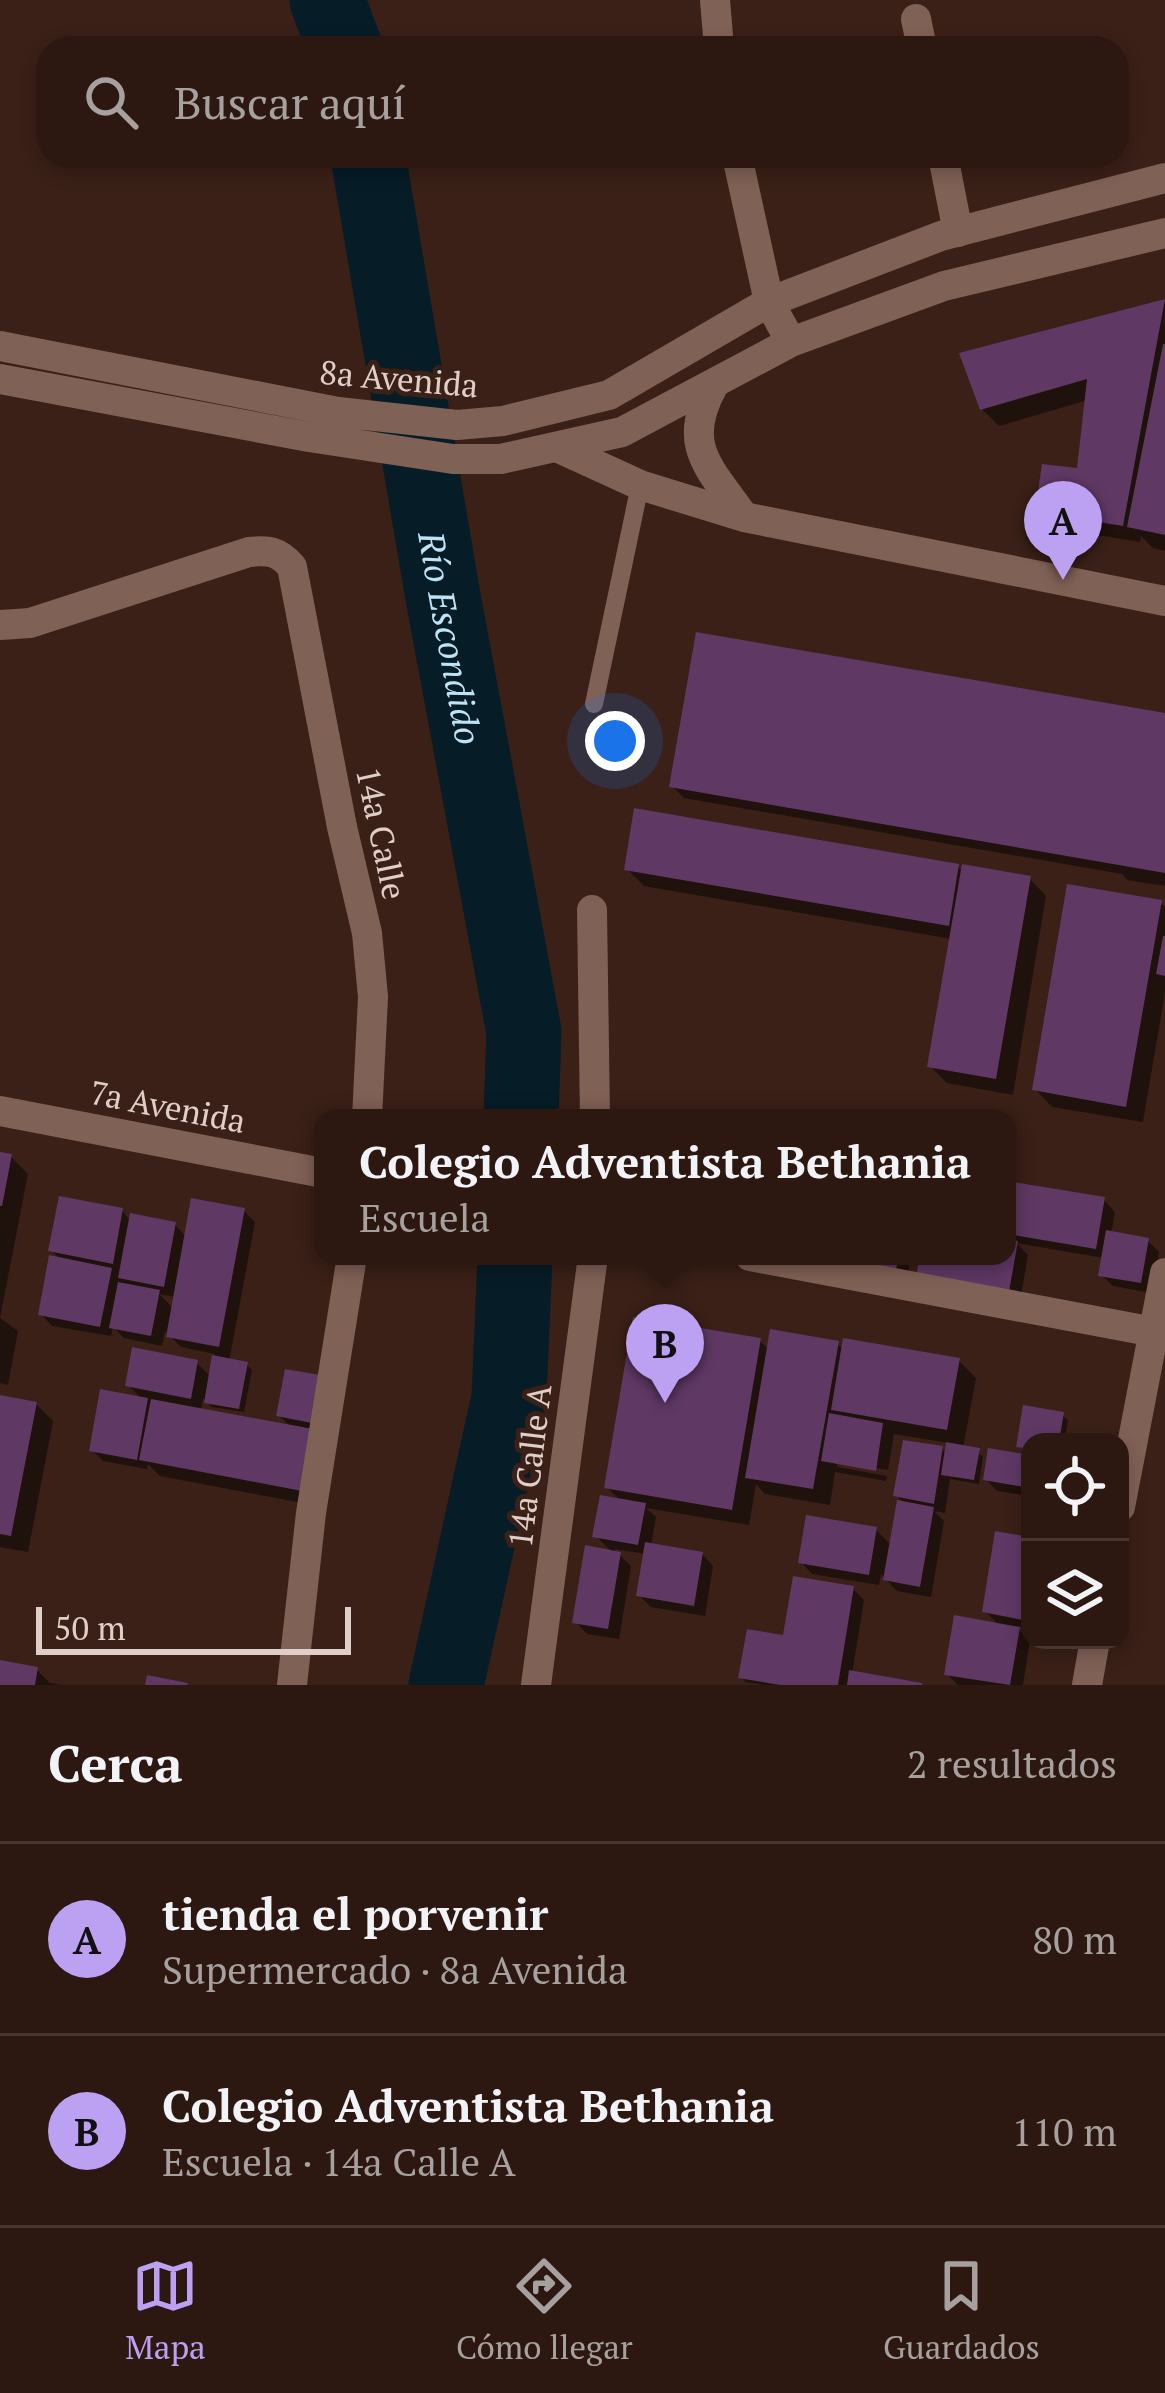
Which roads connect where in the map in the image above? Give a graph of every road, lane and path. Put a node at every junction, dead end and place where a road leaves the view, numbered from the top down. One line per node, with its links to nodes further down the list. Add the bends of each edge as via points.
1 (715, 0): 2 (street)
2 (718, 36)
3 (740, 168): 8 (street)
4 (945, 168): 6 (street)
5 (1165, 178): 6 (street, 8a Avenida)
6 (958, 232): 8 (street, 8a Avenida)
7 (1165, 233): 9 (street, 8a Avenida, via 944,286)
8 (769, 302): 9 (street); 13 (street, 8a Avenida, via 610,395 503,421)
9 (791, 342): 12 (street, 8a Avenida)
10 (0, 346): 13 (street, 8a Avenida)
11 (0, 379): 13 (street, 8a Avenida)
12 (713, 386): 14 (street, 8a Avenida, via 622,432); 16 (street, via 698,413 700,453)
13 (312, 423): 14 (street, 8a Avenida, via 453,459)
14 (559, 448): 15 (street)
15 (640, 484): 16 (street); 19 (lane)
16 (744, 517): 17 (street)
17 (1165, 601)
18 (0, 625): 21 (street, 14a Calle, via 30,623 249,552 284,556 367,933)
19 (594, 704)
20 (592, 910): 22 (street)
21 (367, 1109)
22 (595, 1109)
23 (0, 1111): 24 (street, 7a Avenida)
24 (314, 1171)
25 (351, 1265): 32 (street)
26 (592, 1265): 33 (street, 14a Calle A)
27 (798, 1265): 29 (street)
28 (1165, 1273): 29 (street)
29 (1159, 1333): 30 (street)
30 (1129, 1467)
31 (1093, 1649): 34 (street)
32 (292, 1685)
33 (536, 1685)
34 (1087, 1685)

